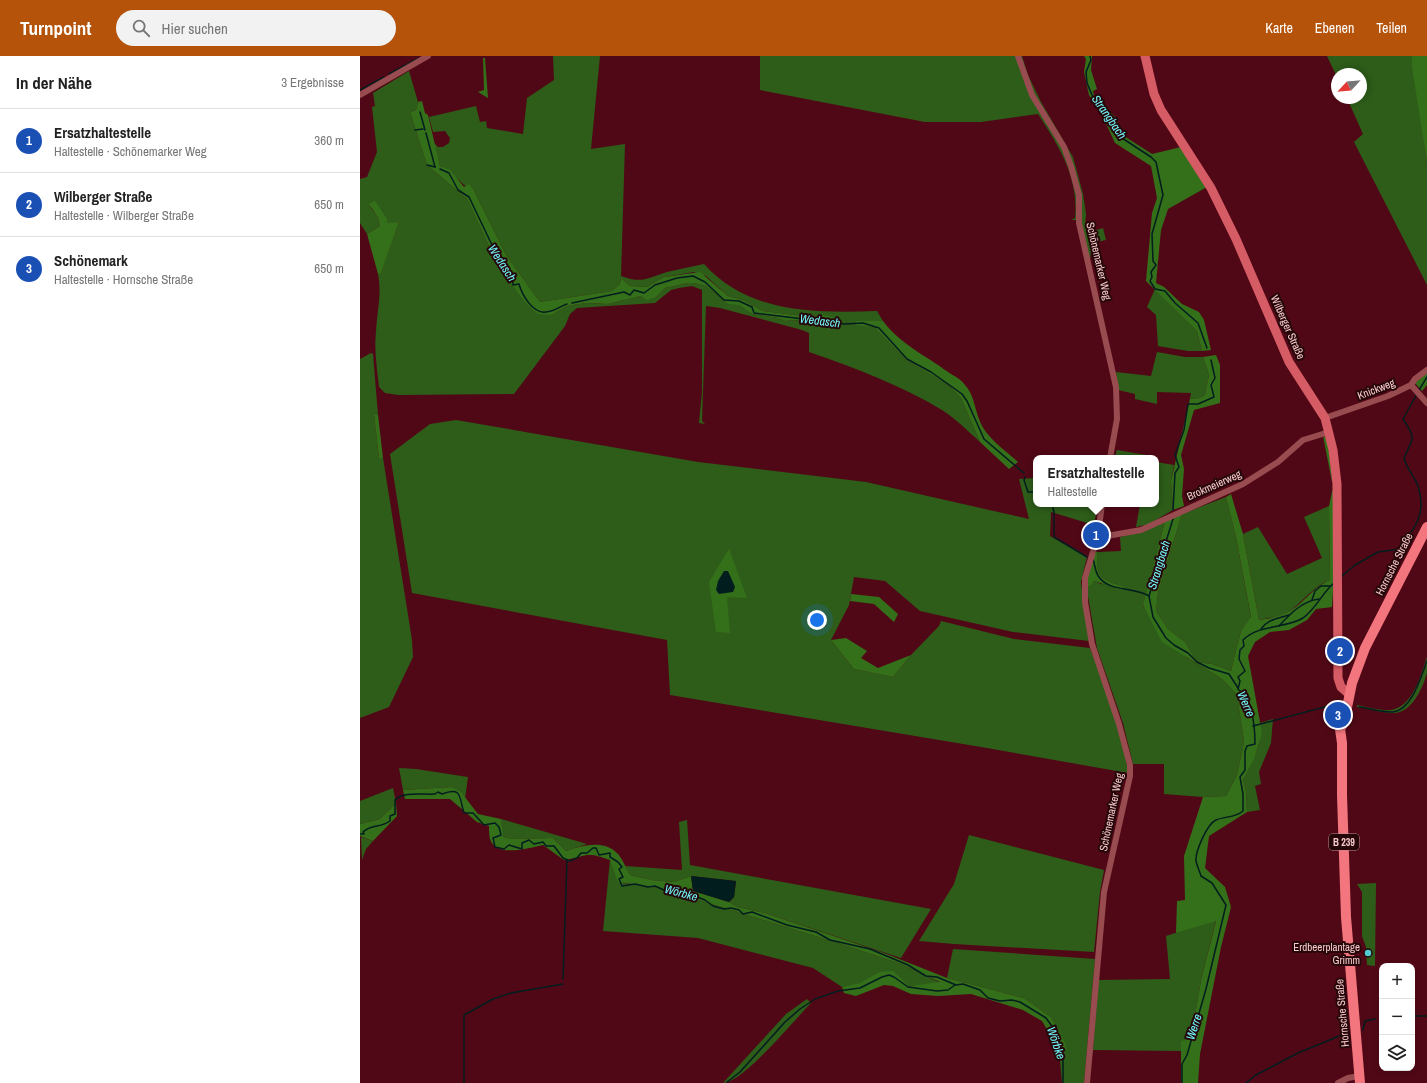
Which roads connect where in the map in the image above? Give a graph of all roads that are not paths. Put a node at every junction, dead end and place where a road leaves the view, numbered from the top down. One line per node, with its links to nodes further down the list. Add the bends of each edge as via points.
1 (428, 56): 4 (street)
2 (1018, 56): 10 (street, Schönemarker Weg, via 1032,95 1066,153 1077,186 1080,203 1079,223 1116,387 1117,419)
3 (1144, 56): 8 (street, Wilberger Straße, via 1161,110 1214,194 1289,362)
4 (360, 95)
5 (1427, 370): 6 (street, Knickweg, via 1415,379)
6 (1415, 389): 7 (street); 8 (street, Knickweg)
7 (1427, 403)
8 (1325, 418): 9 (street, Wilberger Straße)
9 (1329, 432): 13 (street, Brokmeierweg, via 1304,440 1278,462 1243,484 1141,530 1107,536); 14 (street, Wilberger Straße, via 1337,484 1338,678 1341,687)
10 (1111, 455)
11 (1102, 507): 13 (street, Schönemarker Weg)
12 (1427, 527): 14 (main road, Hornsche Straße / B 239, via 1360,659)
13 (1098, 534): 16 (street, Schönemarker Weg, via 1085,578 1085,602 1092,644 1119,724 1130,765 1130,776 1104,892)
14 (1349, 694): 15 (main road, Hornsche Straße / B 239, via 1340,732 1348,941)
15 (1360, 1080): 17 (street, via 1348,1078)
16 (1087, 1083)
17 (1338, 1083)

